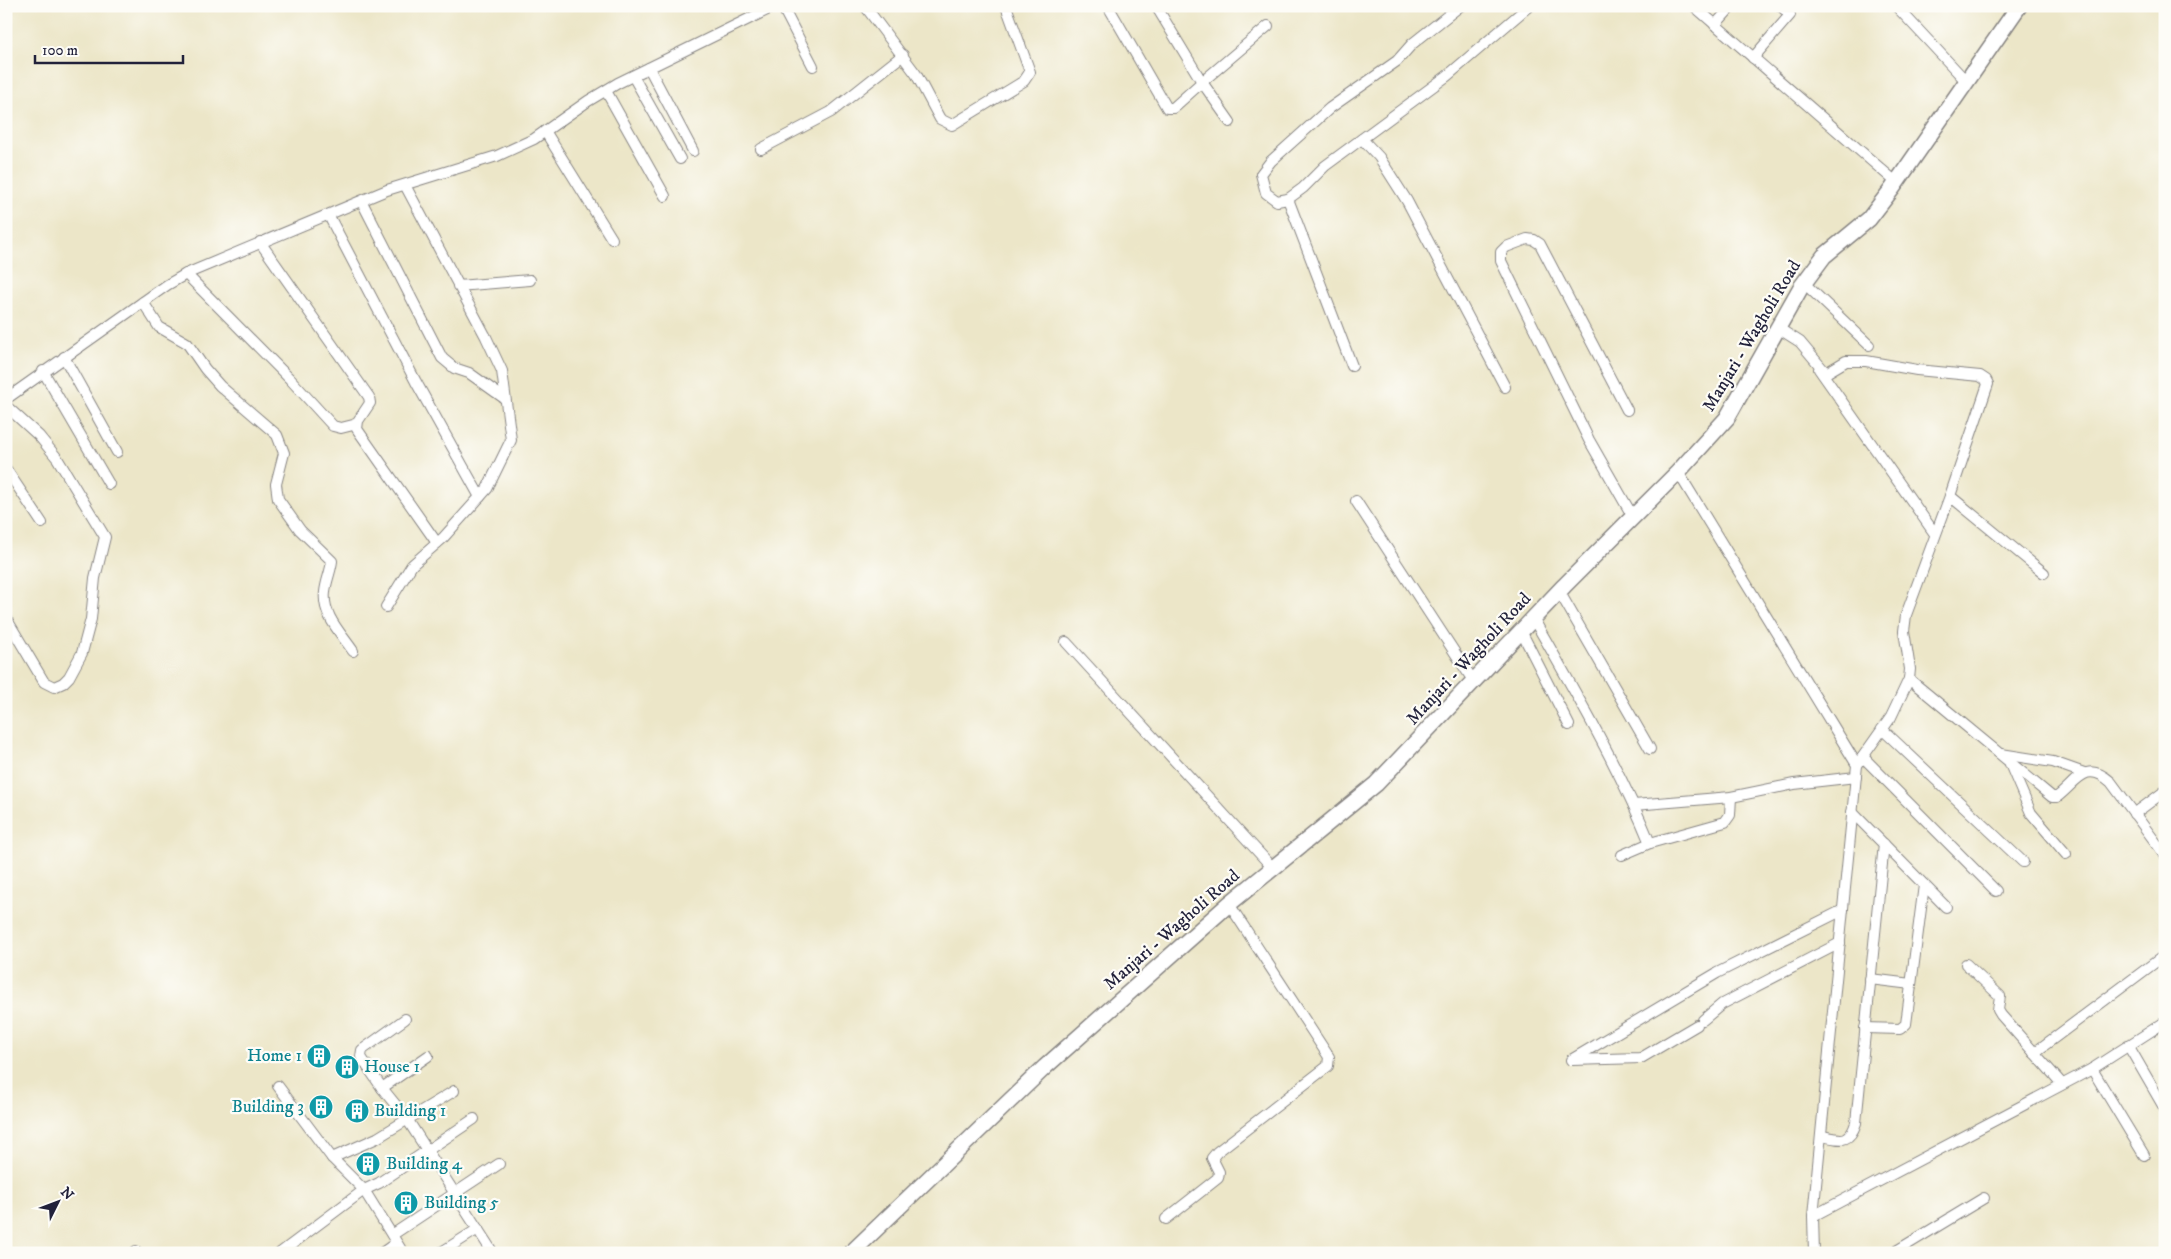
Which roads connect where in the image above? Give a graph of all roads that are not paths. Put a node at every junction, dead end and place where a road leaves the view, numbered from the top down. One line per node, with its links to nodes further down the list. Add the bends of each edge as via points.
1 (775, 6): 19 (street)
2 (782, 6): 18 (street)
3 (865, 6): 16 (street)
4 (1006, 6): 16 (street, via 1030,76 952,125 940,119 924,87)
5 (1108, 6): 22 (street, via 1167,108 1173,108)
6 (1156, 6): 22 (street)
7 (1460, 6): 33 (street, via 1397,60 1330,108 1271,161 1261,174 1266,193 1278,201)
8 (1529, 6): 26 (street, via 1447,76)
9 (1694, 6): 14 (street)
10 (1732, 6): 14 (street)
11 (1781, 6): 17 (street, via 1790,14)
12 (1896, 6): 21 (street)
13 (2019, 6): 21 (main road, Manjari - Wagholi Road)
14 (1715, 25): 17 (street)
15 (1268, 26): 22 (street)
16 (902, 55): 27 (street, via 831,112)
17 (1753, 58): 30 (street)
18 (813, 66)
19 (649, 68): 20 (street); 28 (street)
20 (633, 76): 23 (street); 29 (street)
21 (1966, 81): 30 (main road, Manjari - Wagholi Road)
22 (1202, 82): 24 (street)
23 (606, 90): 25 (street); 32 (street)
24 (1230, 122)
25 (545, 131): 31 (street, via 497,156); 36 (street)
26 (1362, 139): 33 (street); 49 (street, via 1379,157 1407,201)
27 (761, 149)
28 (693, 151)
29 (680, 159)
30 (1897, 182): 40 (main road, Manjari - Wagholi Road, via 1869,219 1824,256)
31 (405, 186): 34 (street, via 387,190); 41 (street)
32 (665, 196)
33 (1288, 199): 47 (street)
34 (362, 202): 35 (street); 50 (street, via 442,358)
35 (329, 216): 37 (street); 59 (street)
36 (612, 239)
37 (260, 242): 38 (street); 54 (street, via 368,396 370,403)
38 (186, 274): 42 (street); 54 (street, via 333,426 341,428)
39 (530, 280): 41 (street)
40 (1804, 283): 43 (main road, Manjari - Wagholi Road); 45 (street)
41 (458, 286): 50 (street, via 502,371)
42 (143, 302): 46 (street); 73 (street, via 159,327 187,343 220,386 277,436 284,453 276,484 278,499 300,530 332,560 325,606)
43 (1778, 328): 44 (street); 57 (main road, Manjari - Wagholi Road, via 1727,418)
44 (1800, 342): 60 (street, via 1826,373 1846,361 1866,361 1980,376 1986,380 1988,388); 64 (street)
45 (1869, 345)
46 (64, 357): 48 (street); 55 (street)
47 (1352, 366)
48 (43, 371): 51 (street); 58 (street)
49 (1505, 387)
50 (504, 398): 59 (street, via 511,440 491,482)
51 (6, 399)
52 (6, 406): 69 (street, via 39,436 57,458 101,528 105,543 95,578 87,640 63,683 54,687 44,682)
53 (1627, 410): 62 (street, via 1540,244 1527,239 1506,247 1501,261 1589,440)
54 (357, 424): 65 (street, via 359,434)
55 (117, 452)
56 (6, 470): 63 (street)
57 (1678, 472): 62 (main road, Manjari - Wagholi Road); 80 (street)
58 (110, 484)
59 (480, 496): 65 (street)
60 (1950, 496): 64 (street); 66 (street)
61 (1356, 501): 75 (street)
62 (1633, 517): 67 (main road, Manjari - Wagholi Road)
63 (42, 523)
64 (1935, 534): 74 (street, via 1904,623)
65 (437, 543): 68 (street, via 412,565)
66 (2044, 573)
67 (1559, 591): 70 (main road, Manjari - Wagholi Road); 78 (street)
68 (386, 607)
69 (6, 618)
70 (1533, 618): 71 (main road, Manjari - Wagholi Road); 86 (street, via 1579,698)
71 (1522, 631): 75 (main road, Manjari - Wagholi Road); 76 (street)
72 (1066, 642): 95 (street)
73 (354, 651)
74 (1909, 679): 77 (street); 79 (street)
75 (1474, 682): 95 (main road, Manjari - Wagholi Road, via 1376,784)
76 (1569, 725)
77 (1882, 730): 80 (street); 94 (street)
78 (1650, 749)
79 (2000, 754): 81 (street); 82 (street, via 2053,762)
80 (1860, 761): 83 (street); 97 (street)
81 (2009, 761): 82 (street, via 2054,797); 92 (street, via 2031,813)
82 (2084, 773): 88 (street, via 2104,775)
83 (1856, 777): 85 (street, via 1794,784); 87 (street)
84 (2165, 791): 88 (street)
85 (1731, 797): 86 (street); 89 (street, via 1730,815 1725,822)
86 (1634, 806): 89 (street)
87 (1852, 812): 90 (street); 100 (street)
88 (2134, 814): 91 (street)
89 (1650, 843): 93 (street)
90 (1884, 844): 96 (street); 104 (street)
91 (2163, 849)
92 (2066, 854)
93 (1622, 855)
94 (2023, 862)
95 (1273, 868): 98 (main road, Manjari - Wagholi Road)
96 (1924, 885): 99 (street); 105 (street)
97 (1996, 891)
98 (1229, 904): 129 (street, via 1330,1062 1214,1155 1218,1178); 137 (main road, Manjari - Wagholi Road, via 1045,1067)
99 (1946, 907)
100 (1843, 910): 101 (street); 101 (street, via 1717,973 1571,1060 1641,1058 1700,1023 1722,1004)
101 (1840, 943): 120 (street)
102 (2165, 954): 110 (street)
103 (1966, 964): 110 (street, via 1997,992 2000,996 1998,1010)
104 (1870, 979): 105 (street); 108 (street)
105 (1911, 984): 108 (street, via 1904,1028)
106 (405, 1019): 115 (street, via 360,1053)
107 (2165, 1022): 109 (street)
108 (1865, 1028): 120 (street, via 1851,1136 1847,1139)
109 (2128, 1045): 112 (street); 117 (street)
110 (2034, 1053): 113 (street)
111 (428, 1056): 115 (street)
112 (2092, 1069): 113 (street); 122 (street)
113 (2062, 1084): 128 (street)
114 (278, 1086): 123 (street)
115 (382, 1088): 118 (street)
116 (454, 1091): 118 (street)
117 (2165, 1109)
118 (407, 1119): 121 (street); 123 (street, via 377,1138)
119 (474, 1119): 121 (street)
120 (1821, 1136): 128 (street)
121 (428, 1150): 125 (street); 126 (street)
122 (2144, 1155)
123 (332, 1158): 125 (street)
124 (499, 1164): 126 (street)
125 (364, 1190): 131 (street); 132 (street)
126 (453, 1193): 130 (street); 131 (street)
127 (1984, 1198): 139 (street)
128 (1813, 1216): 138 (street)
129 (1166, 1218)
130 (478, 1229): 135 (street); 136 (street)
131 (394, 1239): 133 (street); 134 (street)
132 (280, 1253)
133 (382, 1253)
134 (403, 1253)
135 (440, 1253)
136 (493, 1253)
137 (851, 1253)
138 (1814, 1253)
139 (1893, 1253)

